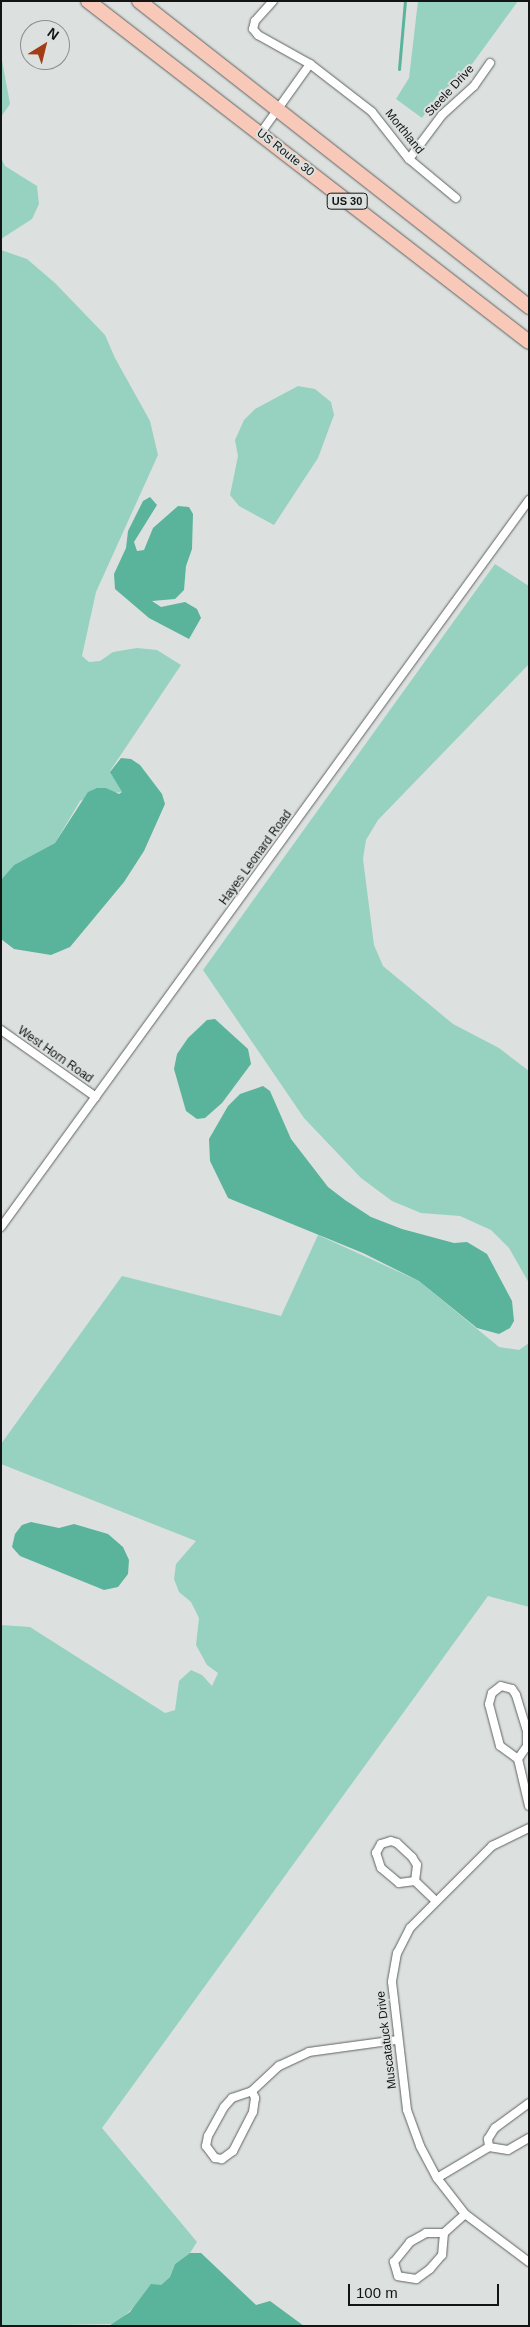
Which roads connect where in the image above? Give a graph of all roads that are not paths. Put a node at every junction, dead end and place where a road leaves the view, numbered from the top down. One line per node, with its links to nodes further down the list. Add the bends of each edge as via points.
1 (88, 1): 7 (highway, US Route 30 / US 30)
2 (139, 1): 6 (highway, US 30)
3 (273, 1): 5 (street, Morthland, via 260,13 253,29)
4 (490, 63): 8 (street, Steele Drive, via 474,86 442,115)
5 (310, 64): 6 (street); 8 (street, Morthland, via 372,112)
6 (278, 110): 7 (street); 10 (highway, US 30)
7 (260, 134): 11 (highway, US Route 30 / US 30)
8 (409, 158): 9 (street, Morthland)
9 (456, 198)
10 (529, 307)
11 (529, 342)
12 (529, 500): 14 (street, Hayes Leonard Road)
13 (1, 1030): 14 (street, West Horn Road)
14 (96, 1097): 15 (street, Hayes Leonard Road)
15 (1, 1228)
16 (518, 1759): 16 (street, via 526,1746 527,1731 516,1695 512,1689 501,1686 492,1693 489,1704 500,1746); 17 (street)
17 (529, 1806)
18 (529, 1828): 20 (street, Muscatatuck Drive, via 492,1846)
19 (415, 1881): 19 (street, via 417,1865 413,1858 397,1843 381,1844 376,1854 381,1868 399,1882); 20 (street)
20 (435, 1900): 21 (street, Muscatatuck Drive, via 410,1928 397,1953 392,1982)
21 (397, 2040): 22 (street, via 309,2052 279,2066); 26 (street, Muscatatuck Drive, via 407,2110)
22 (252, 2091): 22 (street, via 232,2098 208,2136 206,2146 215,2158 222,2159 233,2151 254,2112)
23 (529, 2103): 25 (street, via 495,2128 488,2140)
24 (529, 2138): 25 (street, via 508,2150)
25 (489, 2147): 26 (street)
26 (437, 2178): 27 (street, Muscatatuck Drive)
27 (465, 2214): 28 (street); 29 (street, Muscatatuck Drive)
28 (444, 2233): 28 (street, via 426,2233 410,2242 394,2262 398,2276 416,2279 430,2269 442,2255)
29 (529, 2262)

